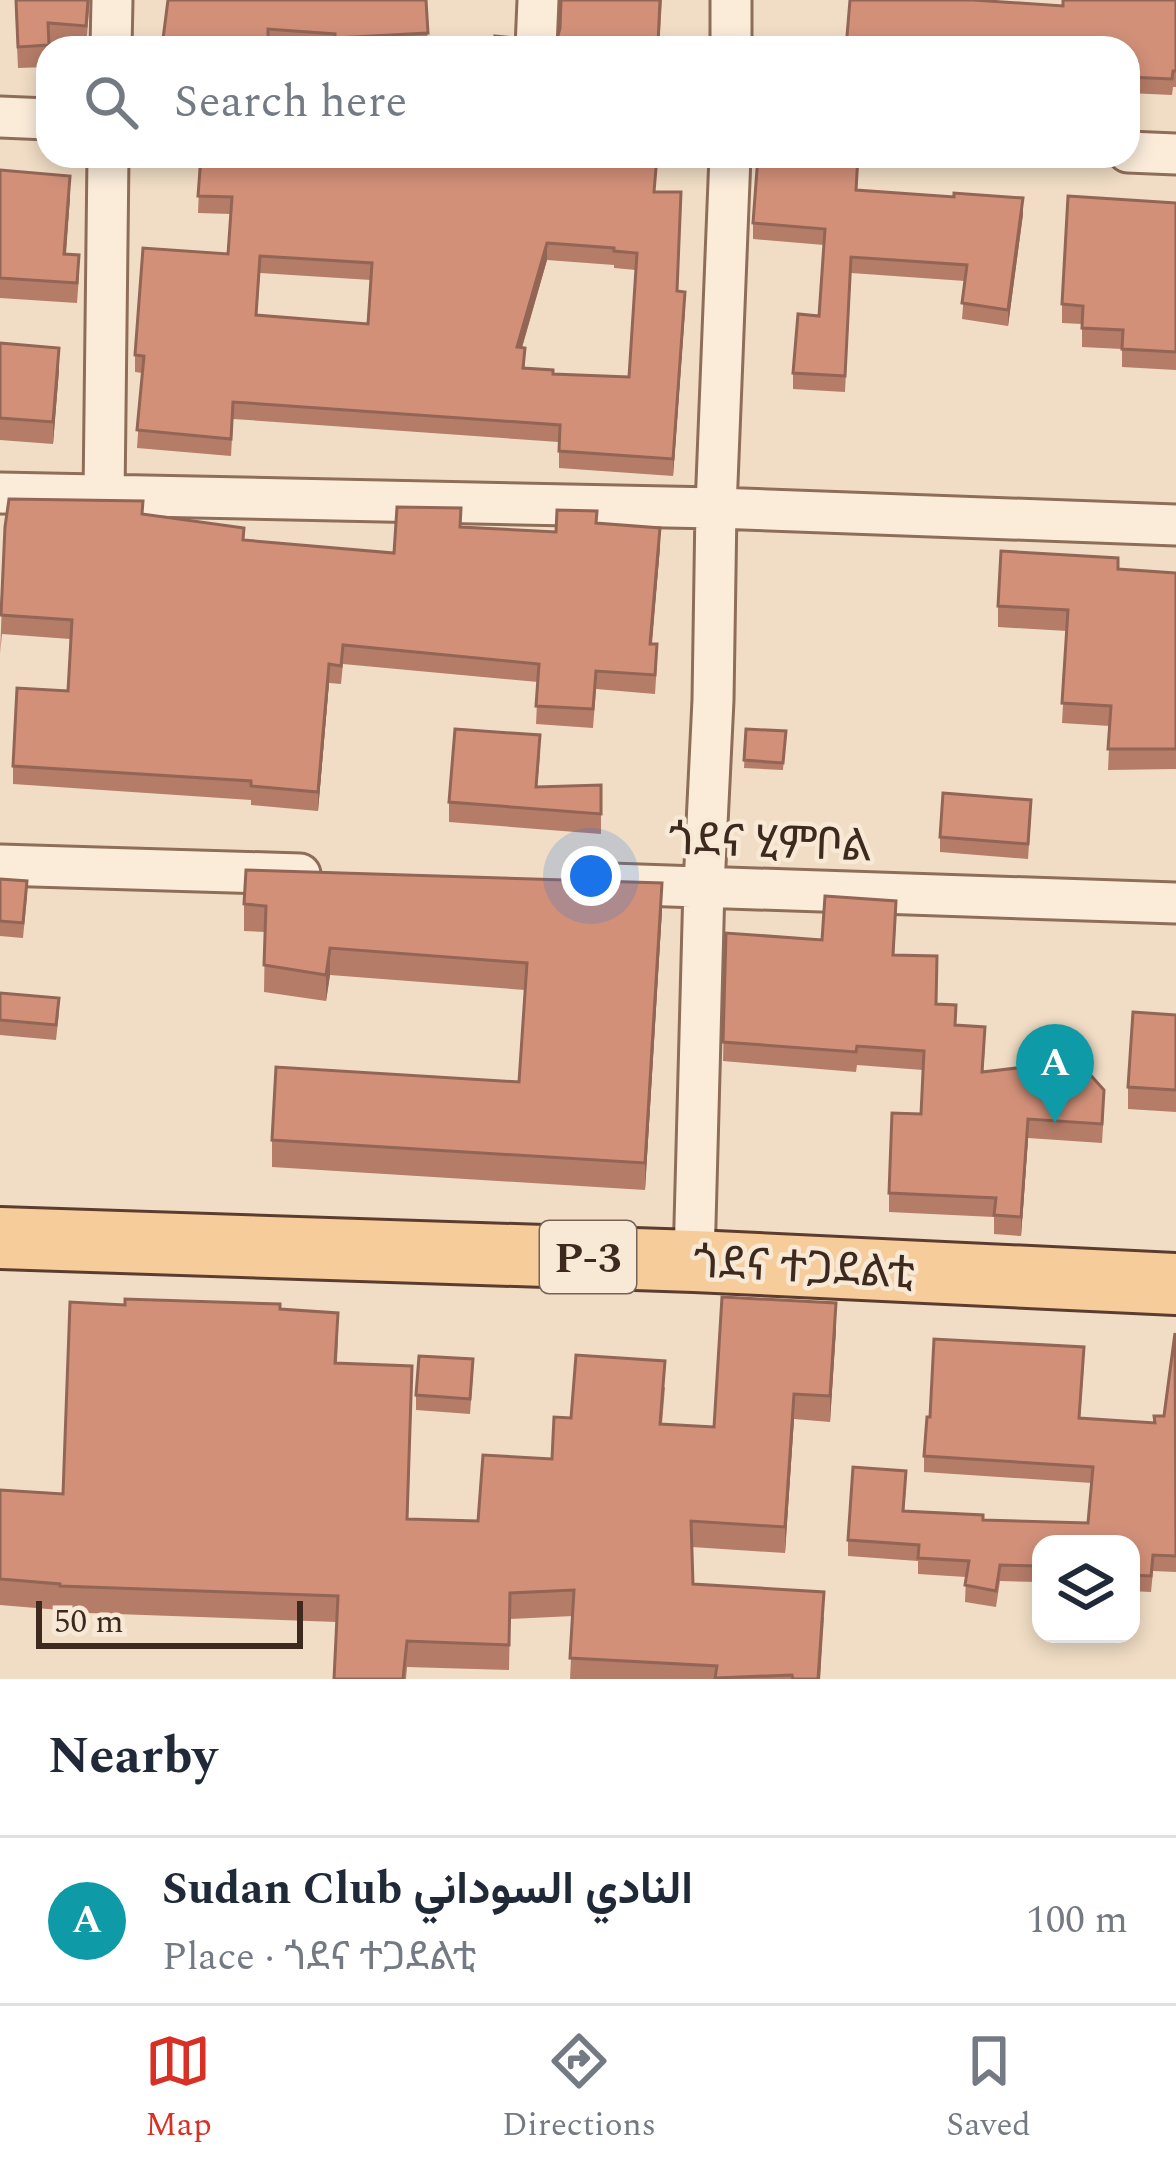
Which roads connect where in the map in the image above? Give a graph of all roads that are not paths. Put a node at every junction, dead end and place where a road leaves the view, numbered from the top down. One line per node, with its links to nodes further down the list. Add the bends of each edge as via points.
1 (112, 0): 4 (street)
2 (538, 0): 5 (street)
3 (731, 0): 6 (street)
4 (110, 36)
5 (536, 36)
6 (731, 36)
7 (0, 117): 8 (street)
8 (36, 118)
9 (1140, 152): 10 (street)
10 (1176, 154)
11 (108, 168): 14 (street)
12 (730, 168): 15 (street)
13 (0, 493): 14 (street)
14 (104, 497): 15 (street)
15 (716, 508): 16 (street); 20 (street)
16 (1176, 525)
17 (0, 865): 18 (street)
18 (328, 875)
19 (586, 883): 20 (street, ጎደና ሂምቦል)
20 (704, 886): 21 (street, ጎደና ሂምቦል); 23 (street)
21 (1176, 903)
22 (0, 1238): 23 (main road, ጎደና ተጋደልቲ / P-3)
23 (694, 1261): 24 (main road, ጎደና ተጋደልቲ / P-3)
24 (1176, 1284)

